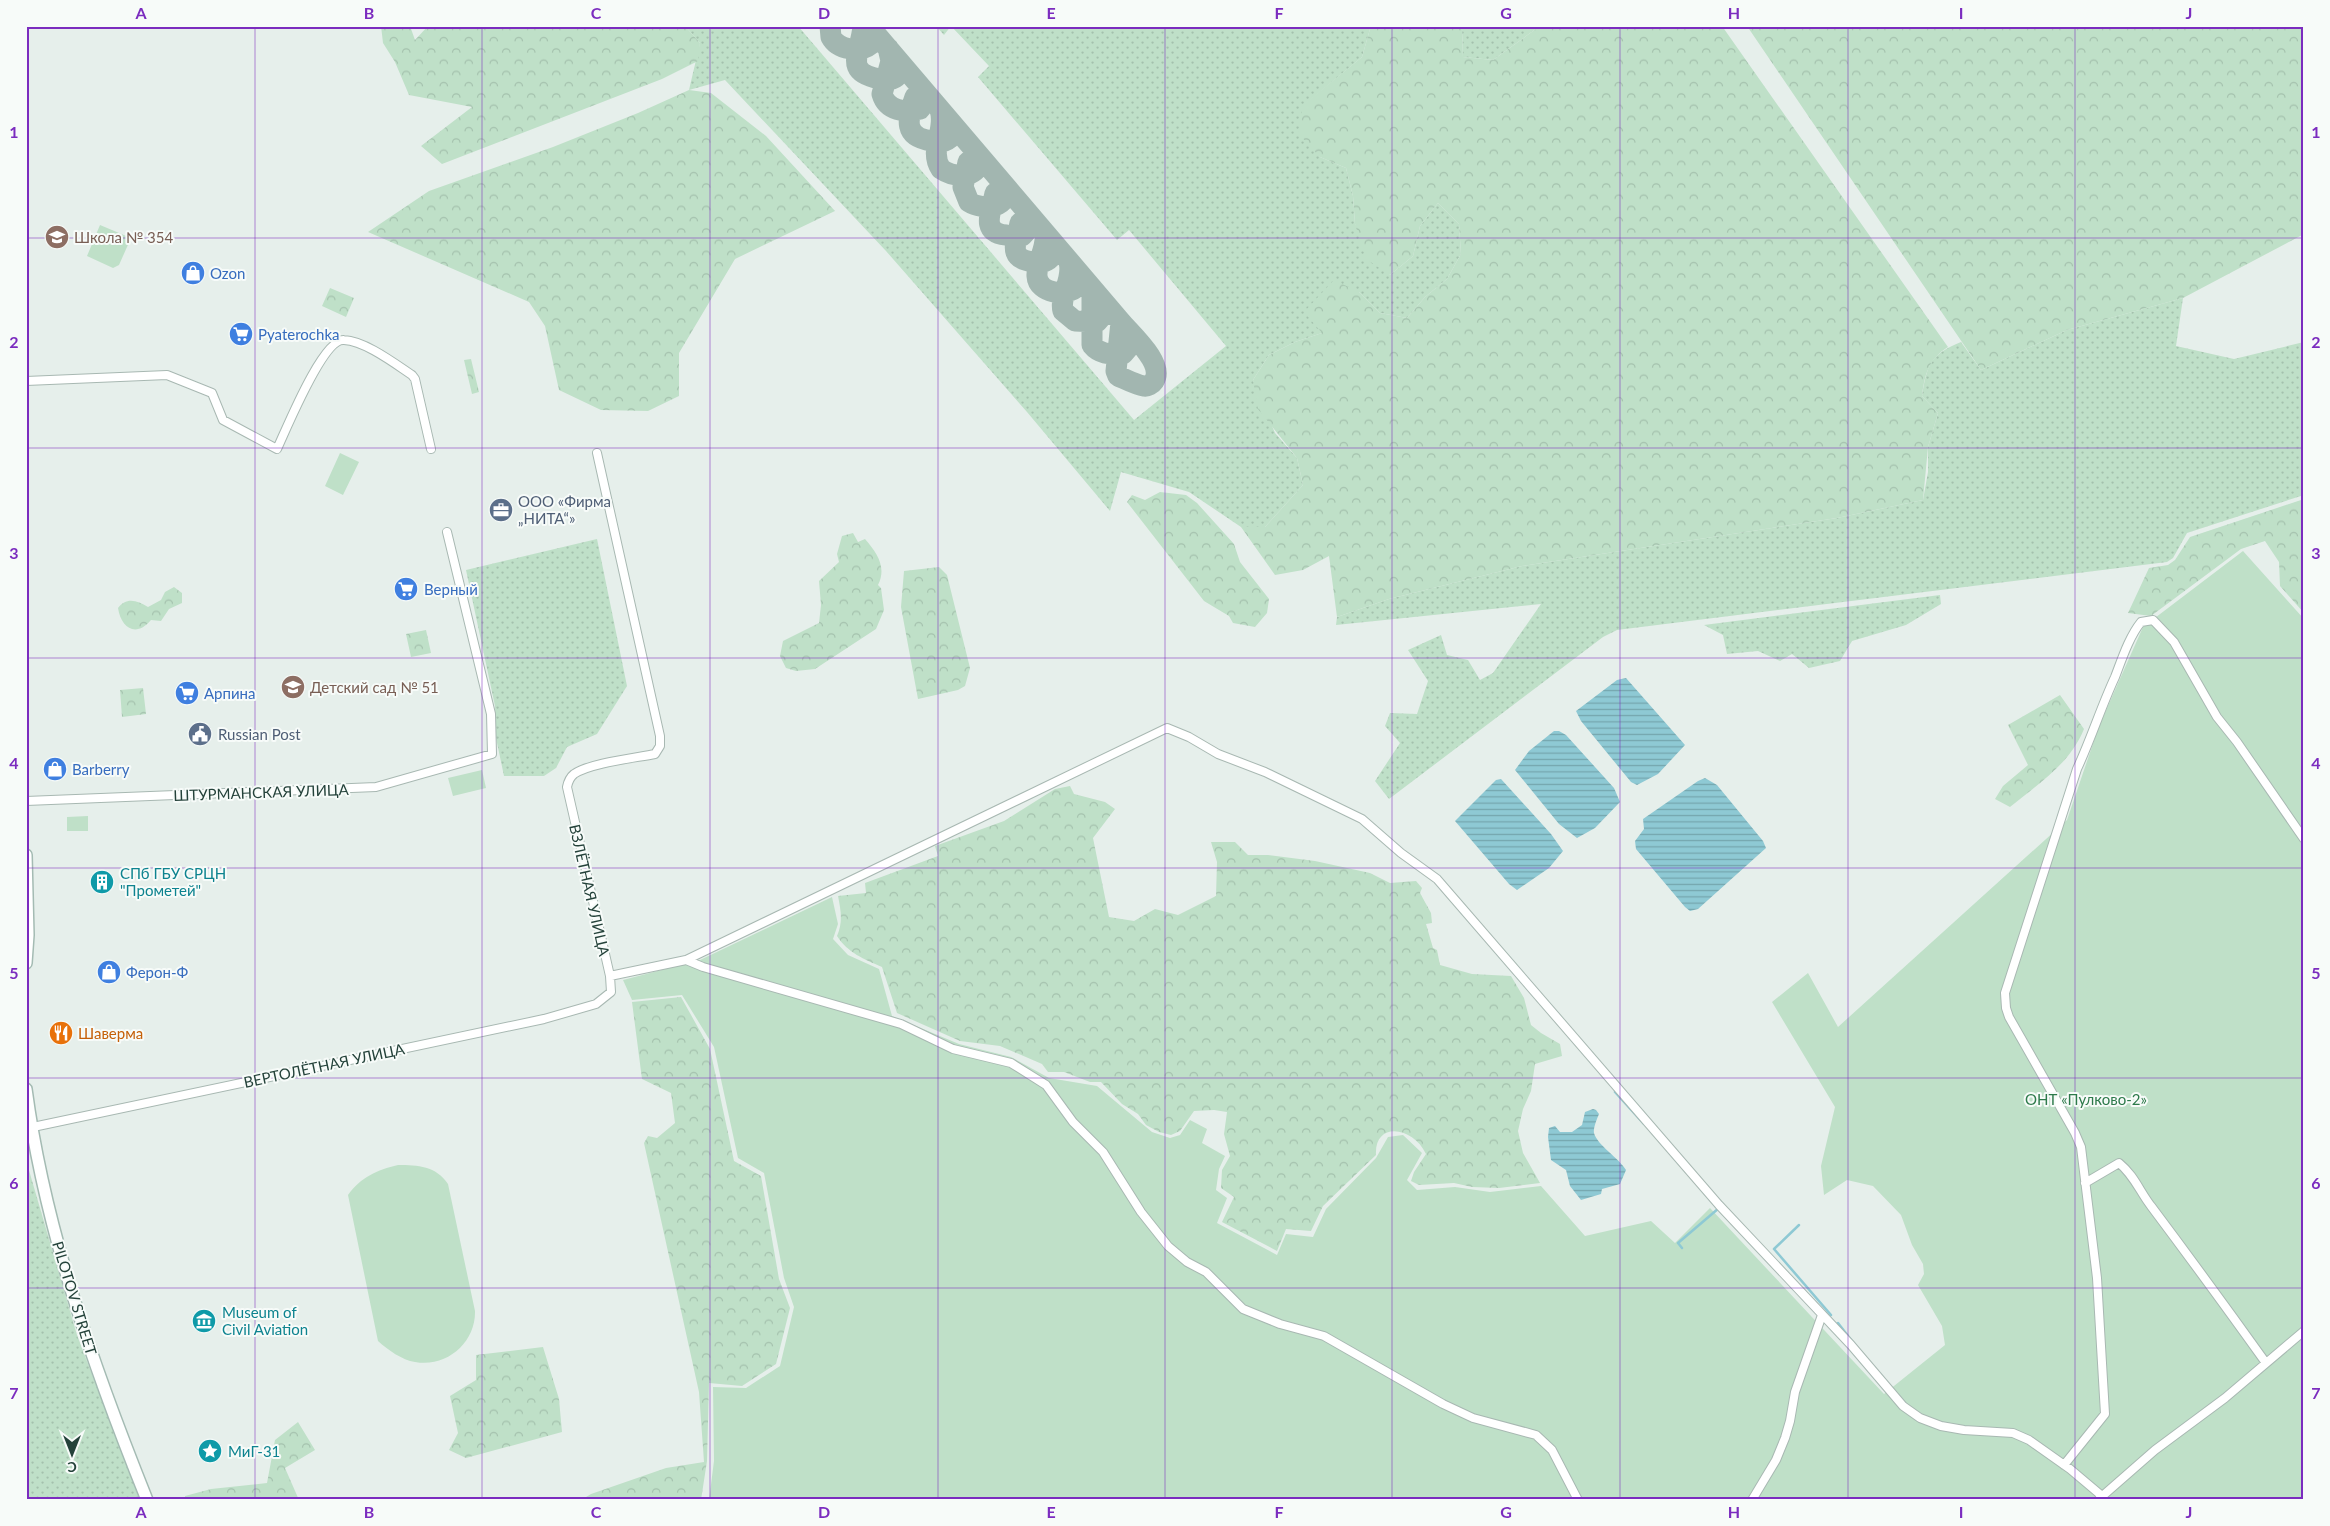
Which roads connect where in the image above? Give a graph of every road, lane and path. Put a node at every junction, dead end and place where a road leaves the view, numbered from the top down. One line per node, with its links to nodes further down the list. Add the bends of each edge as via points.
1 (26, 381): 2 (street, via 167,375 212,393 223,420 277,449 319,362 333,343 341,339 357,343 412,375)
2 (431, 449)
3 (597, 453): 10 (street, ВЗЛЁТНАЯ УЛИЦА, via 660,736 660,746 655,754 586,768 568,780)
4 (447, 532): 5 (street, ШТУРМАНСКАЯ УЛИЦА, via 491,714 492,754 376,787)
5 (26, 801)
6 (2304, 839): 14 (street, via 2238,742 2217,717 2174,642 2153,620 2141,622 2122,656 2077,769 2005,993 2010,1017 2075,1133 2081,1148)
7 (26, 855): 9 (street)
8 (686, 960): 10 (street); 15 (street, via 1167,728 1362,818 1401,853 1438,879 1718,1206); 21 (street, via 901,1024 953,1050 1012,1063 1046,1085 1073,1122 1103,1152 1141,1212 1168,1246 1186,1262 1206,1272 1244,1309 1280,1324 1324,1336 1473,1418 1536,1435 1552,1450)
9 (26, 963)
10 (610, 976): 11 (street, ВЗЛЁТНАЯ УЛИЦА)
11 (611, 992): 13 (street, ВЕРТОЛЁТНАЯ УЛИЦА, via 596,1004 544,1019)
12 (26, 1089): 13 (street, PILOTOV STREET)
13 (32, 1127): 20 (street, PILOTOV STREET, via 55,1231 84,1333)
14 (2086, 1183): 17 (street, via 2119,1163 2127,1169); 18 (street, via 2097,1278 2105,1414)
15 (1822, 1315): 18 (street, via 1903,1406 1920,1418 1964,1430 2013,1434 2029,1440); 22 (street, via 1795,1392 1785,1438)
16 (2304, 1331): 17 (street)
17 (2266, 1363): 19 (street, via 2154,1450)
18 (2064, 1465): 19 (street)
19 (2100, 1498)
20 (147, 1500)
21 (1578, 1500)
22 (1752, 1500)

